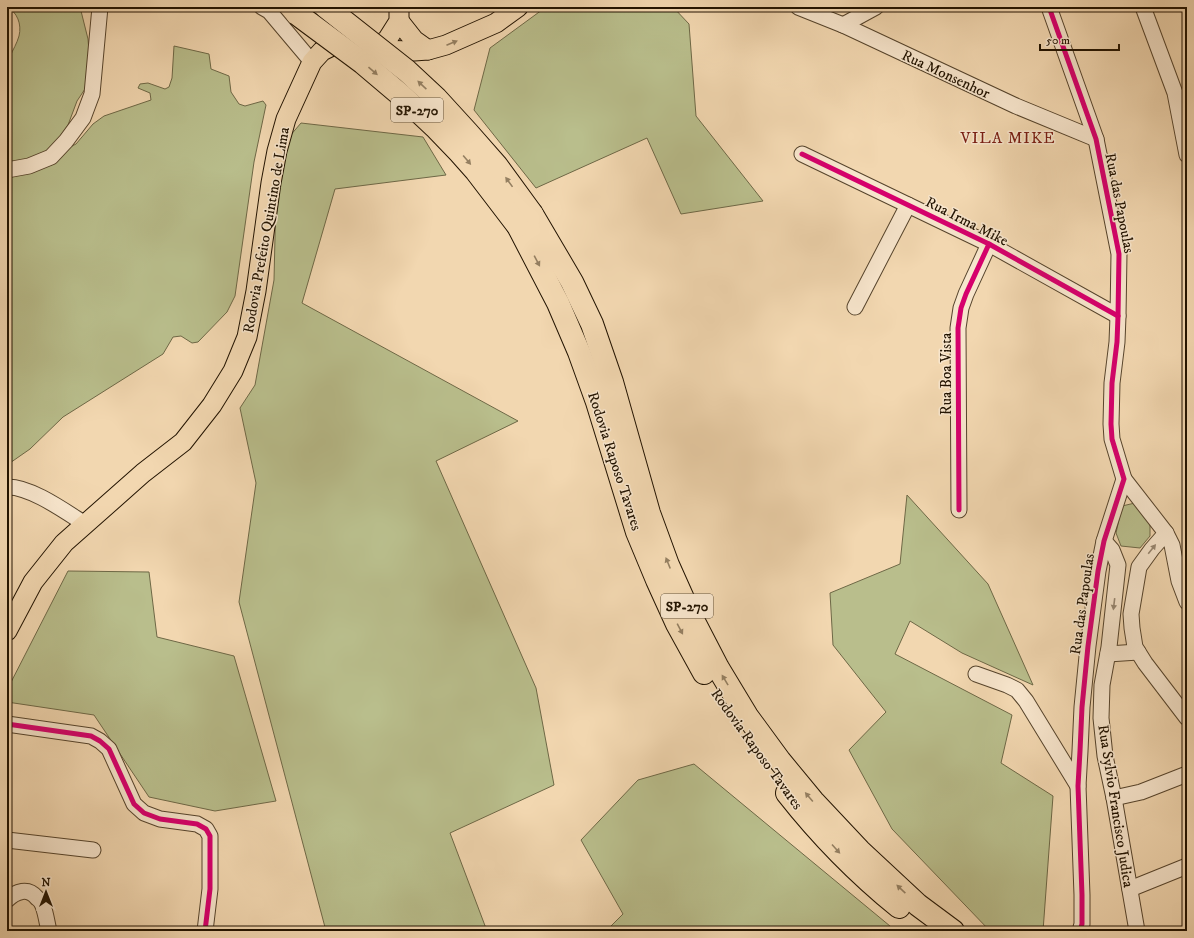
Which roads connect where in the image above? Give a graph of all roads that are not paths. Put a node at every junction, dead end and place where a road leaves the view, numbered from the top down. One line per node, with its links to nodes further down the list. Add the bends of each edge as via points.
1 (100, 7): 18 (street, via 92,94 84,118 51,157 29,166)
2 (262, 7): 14 (street, via 269,11)
3 (286, 7): 20 (highway, Rodovia Raposo Tavares / SP-270, one-way to 20, bridge, via 363,63 402,96)
4 (326, 7): 20 (highway, Rodovia Raposo Tavares / SP-270, one-way to 4, bridge, via 497,166 436,98 407,71)
5 (518, 7): 13 (main road, one-way to 5, via 496,23)
6 (798, 7): 11 (street, Rua Monsenhor)
7 (876, 7): 11 (street)
8 (1050, 7): 15 (street, Rua das Papoulas)
9 (1143, 7): 17 (street, via 1175,93)
10 (399, 14): 12 (main road, via 387,40); 13 (main road, via 414,40)
11 (843, 25): 15 (street, Rua Monsenhor, via 1016,106)
12 (372, 50): 13 (main road); 14 (main road, Rodovia Prefeito Quintino de Lima, via 336,44 322,51)
13 (428, 50)
14 (312, 62): 27 (main road, Rodovia Prefeito Quintino de Lima, via 286,119 277,151 247,337 233,371 212,405 183,442)
15 (1096, 138): 23 (street, Rua das Papoulas, via 1119,254)
16 (802, 154): 19 (street, Rua Irma Mike)
17 (1187, 155)
18 (7, 170)
19 (908, 205): 21 (street, Rua Irma Mike); 22 (street)
20 (525, 220): 48 (highway, Rodovia Raposo Tavares / SP-270, one-way to 48, via 597,402 637,532 677,624 708,681 769,771 802,812 883,894); 49 (highway, Rodovia Raposo Tavares / SP-270, one-way to 20, via 918,905 860,851 813,801 747,716 718,668 668,565 649,512 612,382 592,324 572,282)
21 (989, 244): 23 (street, Rua Irma Mike); 26 (street, Rua Boa Vista, via 966,294 958,328)
22 (855, 307)
23 (1118, 316): 24 (street, Rua das Papoulas, via 1111,424 1112,439)
24 (1124, 479): 28 (street); 29 (street, Rua das Papoulas)
25 (7, 487): 27 (street, via 14,486 39,496)
26 (958, 510)
27 (85, 524): 32 (main road, Rodovia Prefeito Quintino de Lima, via 64,543 33,582)
28 (1169, 539): 30 (street); 31 (street); 33 (street, one-way to 28, via 1135,647 1131,614 1139,566 1152,549)
29 (1104, 541): 34 (street, Rua Sylvio Francisco Judica, one-way to 34, via 1112,550 1118,565); 39 (street, Rua das Papoulas, via 1088,646)
30 (1187, 559)
31 (1187, 602)
32 (7, 630)
33 (1138, 652): 34 (street); 36 (street)
34 (1108, 654): 40 (street, Rua Sylvio Francisco Judica, via 1102,684 1101,718 1105,756)
35 (976, 674): 39 (street, via 1017,690)
36 (1187, 718)
37 (7, 724): 47 (street, via 96,738 109,748 134,804 144,813 160,819 197,824 206,829 210,836 210,889)
38 (1187, 774): 40 (street, via 1141,792)
39 (1078, 786): 50 (street, Rua das Papoulas, via 1082,895)
40 (1114, 798): 44 (street, Rua Sylvio Francisco Judica)
41 (7, 840): 42 (street)
42 (93, 850)
43 (1187, 866): 44 (street)
44 (1130, 889): 51 (street, Rua Sylvio Francisco Judica)
45 (7, 900): 46 (street, via 20,891 28,891 35,895 42,904)
46 (49, 931)
47 (205, 931)
48 (929, 931)
49 (953, 931)
50 (1080, 931)
51 (1137, 931)

